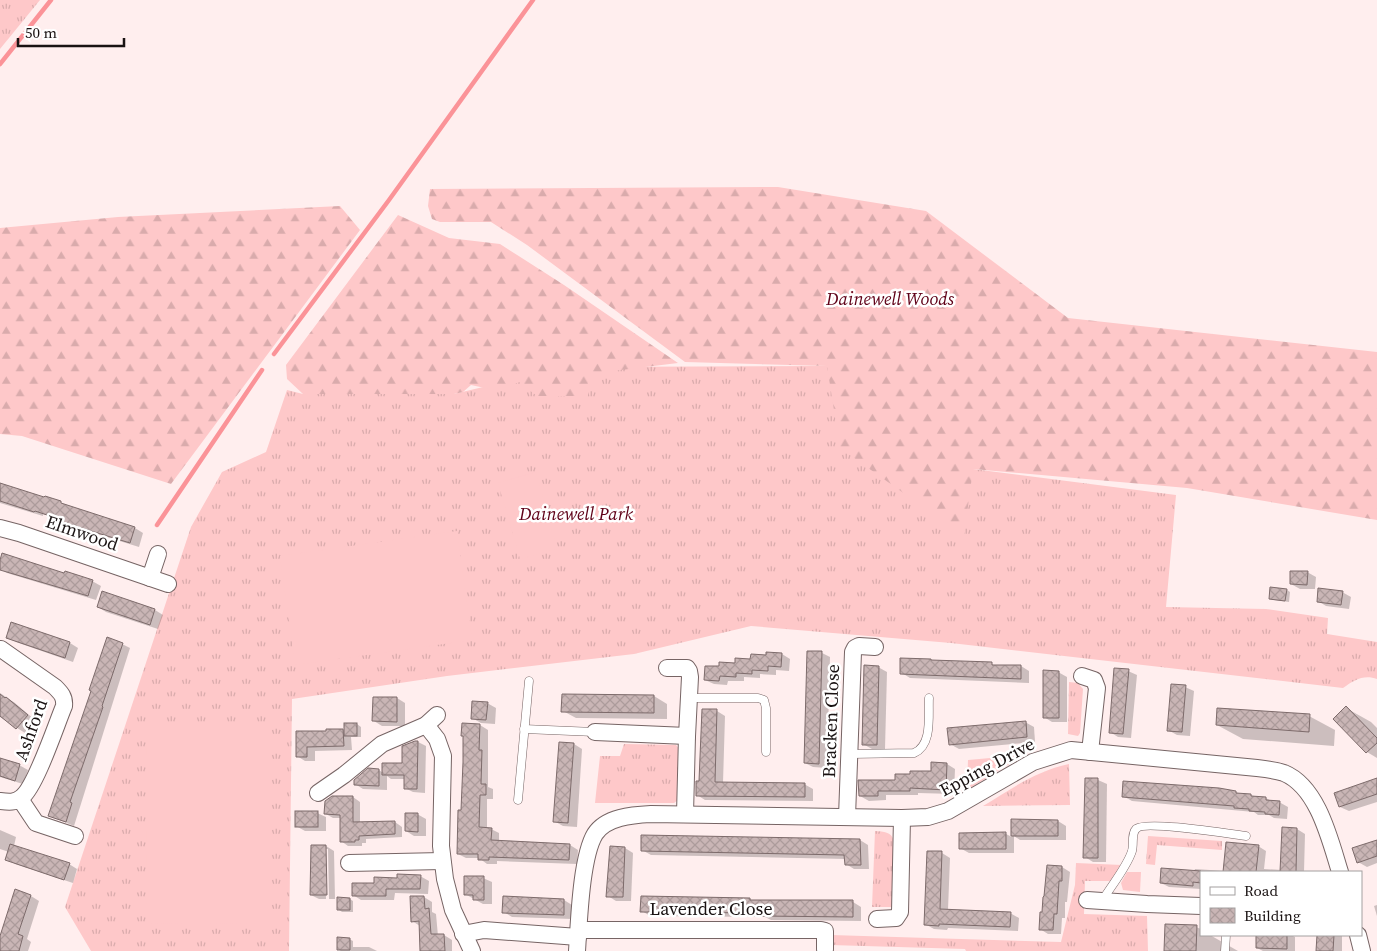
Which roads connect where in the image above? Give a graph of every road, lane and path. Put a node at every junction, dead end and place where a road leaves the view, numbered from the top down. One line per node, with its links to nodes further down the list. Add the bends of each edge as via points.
1 (0, 528): 3 (street, Elmwood)
2 (158, 554): 3 (street)
3 (150, 578): 4 (street, Elmwood)
4 (168, 584)
5 (875, 647): 17 (street, Bracken Close, via 859,646 853,652)
6 (1, 649): 19 (street, Ashford, via 55,687 64,700 32,785)
7 (667, 668): 10 (street, via 687,668 690,671)
8 (1082, 676): 16 (street, via 1094,680 1097,688)
9 (529, 681): 12 (lane)
10 (690, 698): 14 (street); 15 (lane, via 764,700)
11 (929, 698): 17 (lane, via 927,737 921,750 914,753)
12 (524, 729): 13 (lane); 20 (lane)
13 (595, 732): 14 (street)
14 (687, 736): 22 (street)
15 (766, 752)
16 (1090, 752): 24 (street, Epping Drive, via 1071,750 1046,757 948,811 928,817); 29 (street, Epping Drive, via 1284,773 1312,797)
17 (850, 754): 23 (street, Bracken Close)
18 (318, 793): 27 (street, via 382,744 432,720 443,756)
19 (20, 799): 21 (street); 25 (street, via 36,823)
20 (518, 800)
21 (0, 801)
22 (685, 814): 23 (street, Epping Drive); 36 (street, Epping Drive, via 634,815 609,823 595,834 586,858)
23 (847, 817): 24 (street, Epping Drive)
24 (902, 818): 32 (street, via 900,912 896,918)
25 (75, 836)
26 (1246, 836): 30 (lane, via 1141,825 1134,830 1130,856)
27 (442, 861): 28 (street); 33 (street, via 448,896)
28 (349, 863)
29 (1340, 871)
30 (1095, 900): 31 (street)
31 (1200, 906)
32 (877, 919)
33 (463, 934): 36 (street, via 484,930); 38 (street)
34 (1226, 936): 39 (lane)
35 (1358, 936): 40 (street)
36 (578, 939): 37 (street, Lavender Close, via 821,930 826,934)
37 (826, 949)
38 (472, 951)
39 (1225, 951)
40 (1362, 951)

